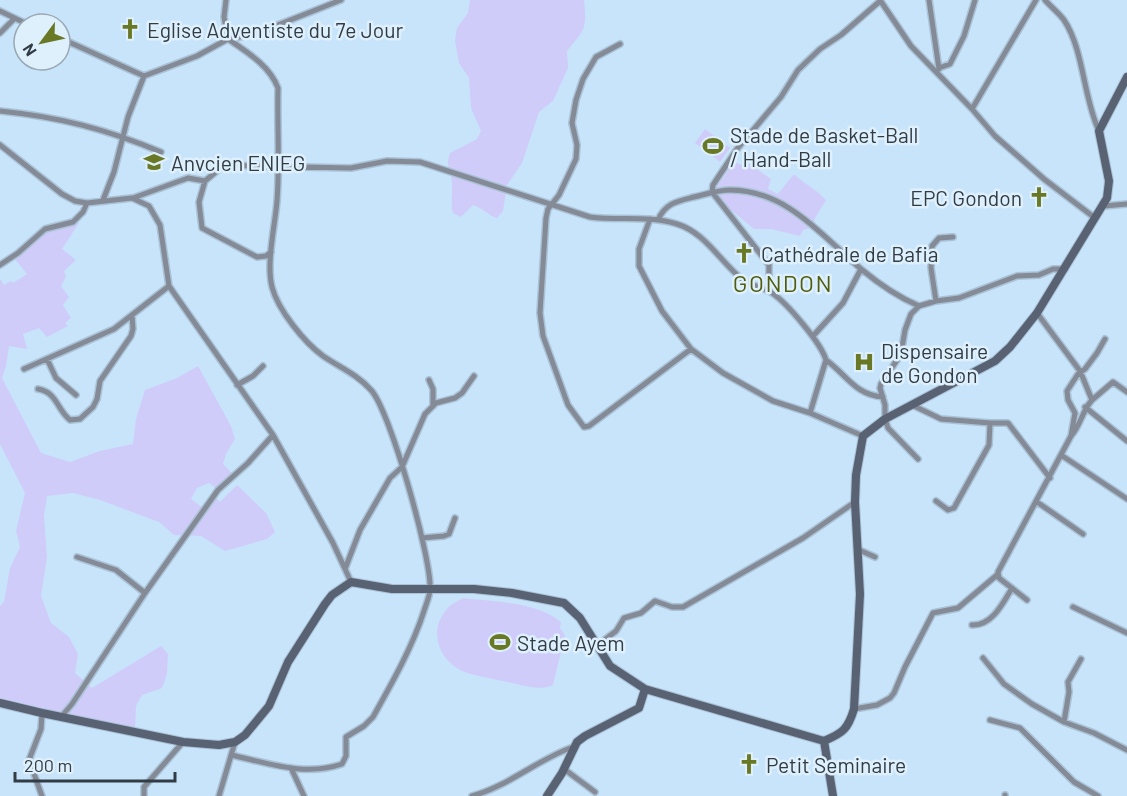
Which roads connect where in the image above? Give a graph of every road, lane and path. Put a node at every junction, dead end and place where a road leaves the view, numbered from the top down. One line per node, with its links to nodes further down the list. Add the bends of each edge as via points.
1 (226, 0): 13 (street)
2 (341, 0): 8 (street)
3 (929, 0): 16 (street)
4 (975, 0): 16 (street, via 950,64)
5 (1036, 0): 20 (street)
6 (1045, 0): 22 (street, via 1065,22 1072,37)
7 (880, 1): 18 (street, via 911,46); 28 (street, via 800,68 737,149)
8 (330, 2): 13 (street, via 255,34)
9 (3, 13): 10 (street)
10 (0, 21)
11 (12, 21): 12 (street)
12 (0, 33)
13 (228, 39): 17 (street, via 197,56); 26 (street, via 272,75 278,87)
14 (72, 43): 17 (street)
15 (620, 44): 33 (street, via 596,57 584,79 572,123 578,145 576,159)
16 (939, 68): 18 (street)
17 (144, 76): 23 (street)
18 (939, 77): 20 (street)
19 (1127, 77): 22 (street)
20 (972, 109): 35 (street, via 1008,148)
21 (0, 111): 23 (street, via 77,123)
22 (1099, 131): 34 (street, via 1110,189)
23 (123, 137): 25 (street); 30 (street)
24 (0, 145): 31 (street, via 62,194)
25 (161, 152)
26 (278, 166): 27 (street, via 226,164); 33 (street, via 351,168 387,161 420,162); 39 (street)
27 (205, 182): 29 (street, via 188,178); 39 (street, via 199,202 202,228 257,257)
28 (712, 192): 37 (street, via 673,202); 41 (street, via 749,192 793,209); 44 (street, via 769,265)
29 (132, 198): 30 (street); 43 (street, via 149,206 160,225)
30 (103, 200): 31 (street)
31 (87, 203): 40 (street, via 73,222 45,230)
32 (1127, 204): 34 (street)
33 (550, 205): 36 (street, via 598,218); 51 (street, via 540,313 543,336 568,405 584,427)
34 (1104, 206): 35 (street)
35 (1095, 218): 42 (street)
36 (650, 219): 37 (street); 51 (street, via 639,249 639,266 662,311)
37 (658, 220): 44 (street, via 692,231 742,279)
38 (953, 237): 45 (street, via 939,238 932,246)
39 (271, 252): 77 (street, via 272,287 287,317 321,355 372,390 385,414)
40 (0, 265)
41 (861, 269): 46 (street); 49 (street, via 843,303)
42 (1065, 269): 45 (street, via 1017,276 959,298); 47 (street)
43 (169, 286): 48 (street); 59 (street)
44 (769, 291): 49 (street)
45 (936, 301): 46 (street)
46 (919, 306): 63 (street, via 911,314 901,354 880,384)
47 (1037, 313): 56 (street); 65 (street, via 994,361)
48 (132, 315): 52 (street, via 101,336); 60 (street, via 131,336 100,381 95,403 84,416 70,420 51,393)
49 (813, 336): 53 (street)
50 (1105, 339): 56 (street)
51 (691, 349): 68 (street, via 723,373 773,400)
52 (47, 359): 55 (street); 62 (street, via 56,378)
53 (826, 360): 63 (street, via 860,390); 68 (street)
54 (263, 366): 59 (street)
55 (24, 369)
56 (1080, 371): 64 (street); 73 (street, via 1067,391 1075,413)
57 (474, 376): 66 (street, via 456,398)
58 (429, 380): 66 (street)
59 (237, 385): 71 (street)
60 (38, 389)
61 (1127, 392): 64 (street, via 1113,382)
62 (76, 395)
63 (883, 397): 69 (street)
64 (1092, 400): 67 (street)
65 (912, 405): 69 (street); 70 (street, via 941,419)
66 (433, 406): 77 (street, via 425,414)
67 (1085, 407): 73 (street); 74 (street)
68 (810, 413): 72 (street)
69 (885, 418): 72 (street); 76 (street, via 892,433)
70 (990, 423): 78 (street, via 1012,425); 80 (street, via 989,445 954,508 948,510)
71 (273, 435): 89 (street); 94 (street, via 218,490)
72 (864, 436): 81 (street)
73 (1071, 436): 75 (street)
74 (1127, 441)
75 (1061, 455): 78 (street); 79 (street)
76 (918, 459)
77 (402, 467): 85 (street); 89 (street, via 390,478 360,530)
78 (1050, 478): 82 (street)
79 (1127, 499)
80 (936, 501)
81 (855, 502): 86 (street); 99 (street, via 797,541 683,607 655,601 641,613 627,616)
82 (1037, 502): 84 (street); 90 (street)
83 (454, 518): 85 (street, via 449,534)
84 (1083, 534)
85 (422, 538): 93 (street)
86 (857, 549): 87 (street); 104 (street, via 860,594)
87 (875, 556)
88 (77, 557): 94 (street, via 116,570)
89 (345, 569): 91 (street)
90 (997, 575): 92 (street); 104 (street, via 958,608 933,613 890,698)
91 (351, 582): 93 (street); 111 (street, via 325,604 288,662 269,706)
92 (1012, 588): 95 (street); 97 (street, via 995,615)
93 (430, 590): 99 (street, via 474,589 564,603); 115 (street, via 411,645 379,707 370,721 346,737 345,761 320,769)
94 (145, 593): 106 (street)
95 (1027, 600)
96 (1073, 607): 98 (street)
97 (972, 625)
98 (1127, 633)
99 (598, 645): 102 (street, via 610,666)
100 (983, 658): 108 (street, via 1004,684)
101 (1081, 659): 108 (street, via 1068,682)
102 (645, 689): 109 (street); 112 (street, via 639,708 585,736)
103 (0, 703): 105 (street)
104 (854, 710): 109 (street, via 846,729)
105 (42, 713): 106 (street); 118 (street, via 41,729 29,760)
106 (61, 717): 110 (street)
107 (990, 720): 125 (street, via 1020,728 1074,782)
108 (1064, 722): 113 (street)
109 (824, 741): 124 (street)
110 (183, 742): 111 (street); 119 (street, via 144,787)
111 (235, 742): 114 (street)
112 (573, 747): 116 (street); 122 (street)
113 (1127, 750)
114 (231, 755): 115 (street); 120 (street)
115 (291, 768): 121 (street)
116 (564, 769): 117 (street); 123 (street)
117 (595, 792)
118 (42, 796)
119 (144, 796)
120 (219, 796)
121 (304, 796)
122 (472, 796)
123 (547, 796)
124 (833, 796)
125 (1098, 796)

